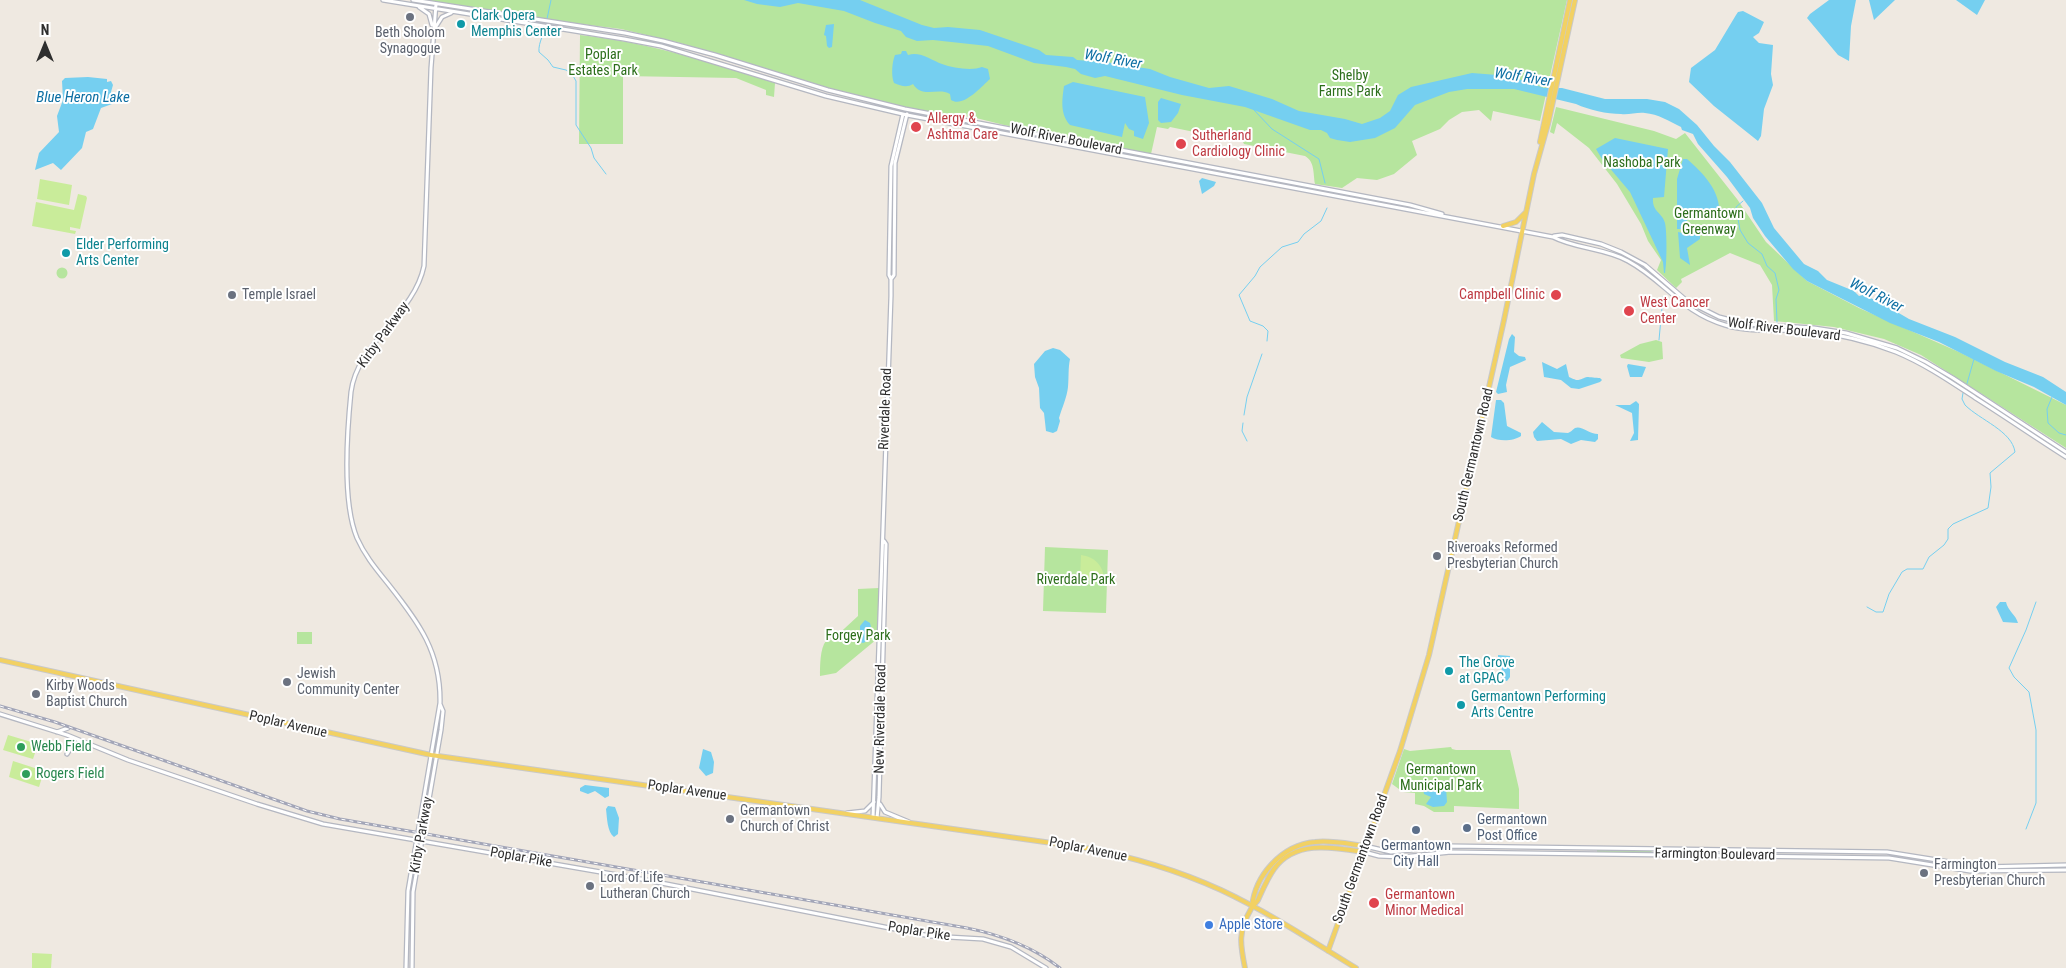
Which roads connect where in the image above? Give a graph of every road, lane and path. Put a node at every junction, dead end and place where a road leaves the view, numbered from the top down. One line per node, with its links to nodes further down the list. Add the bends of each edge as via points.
1 (383, 0): 6 (main road, Wolf River Boulevard)
2 (413, 0): 5 (main road, Wolf River Boulevard)
3 (1570, 0): 12 (main road, South Germantown Road)
4 (1575, 0): 12 (main road, South Germantown Road, via 1548,124)
5 (436, 4): 7 (main road, Kirby Parkway); 10 (main road, Wolf River Boulevard, via 663,41 828,90)
6 (414, 5): 7 (main road, Wolf River Boulevard); 9 (main road, via 429,14)
7 (436, 9): 8 (main road, Wolf River Boulevard); 9 (main road, Kirby Parkway)
8 (456, 12): 9 (main road, via 442,17); 11 (main road, Wolf River Boulevard, via 662,46 826,96)
9 (433, 31): 23 (main road, Kirby Parkway, via 424,266 416,291 362,362 353,382 348,492 351,520 364,551 410,612 430,645 439,675)
10 (906, 109): 11 (main road, Riverdale Road); 14 (main road, Wolf River Boulevard, via 1434,210)
11 (905, 115): 14 (main road, Wolf River Boulevard); 21 (main road, Riverdale Road, via 892,166)
12 (1538, 154): 13 (main road, South Germantown Road)
13 (1526, 211): 15 (main road, via 1516,222); 16 (main road, South Germantown Road)
14 (1445, 215): 15 (main road, Wolf River Boulevard)
15 (1503, 226): 16 (main road, Wolf River Boulevard)
16 (1522, 230): 17 (main road, Wolf River Boulevard); 37 (main road, South Germantown Road, via 1429,655 1408,728)
17 (1553, 236): 18 (main road, Wolf River Boulevard, via 1627,260 1686,307 1712,320 1745,329 1809,332 1869,343 1895,352); 18 (main road, Wolf River Boulevard, via 1601,244 1621,252 1645,266 1687,301 1718,317 1746,324 1846,333 1897,348 1953,378)
18 (1977, 397): 19 (main road, Wolf River Boulevard); 20 (main road, Wolf River Boulevard)
19 (2066, 452)
20 (2066, 457)
21 (881, 620): 31 (main road, New Riverdale Road)
22 (0, 660): 29 (main road, Poplar Avenue)
23 (440, 703): 29 (main road, Kirby Parkway); 30 (main road, Kirby Parkway, via 443,715)
24 (1, 715): 26 (main road, Poplar Pike)
25 (68, 728): 26 (main road)
26 (56, 732): 27 (main road, Poplar Pike)
27 (83, 742): 28 (main road, via 72,746); 35 (main road, Poplar Pike, via 323,824)
28 (67, 754)
29 (431, 755): 30 (main road, Poplar Avenue); 35 (main road, Kirby Parkway)
30 (436, 756): 32 (main road, Poplar Avenue); 36 (main road, Kirby Parkway)
31 (877, 801): 32 (main road, via 865,811); 33 (main road, New Riverdale Road); 34 (main road, via 885,812)
32 (842, 813): 33 (main road, Poplar Avenue)
33 (875, 818): 34 (main road, Poplar Avenue)
34 (912, 823): 48 (main road, Poplar Avenue, via 1119,854 1188,876)
35 (416, 840): 36 (main road, Poplar Pike); 50 (main road, Kirby Parkway, via 408,891)
36 (421, 841): 51 (main road, Kirby Parkway, via 413,892); 52 (main road, Poplar Pike, via 641,879 930,936 983,939 1011,947)
37 (1365, 846): 40 (main road, Farmington Boulevard, via 1396,852); 41 (main road, South Germantown Road); 48 (main road, via 1314,842 1287,852 1268,868)
38 (1455, 846): 39 (main road, Farmington Boulevard); 40 (main road, Farmington Boulevard); 42 (main road, via 1457,850)
39 (1477, 846): 43 (main road); 44 (main road, Farmington Boulevard, via 1887,852)
40 (1444, 849): 41 (main road, Farmington Boulevard, via 1414,857); 42 (main road, Farmington Boulevard)
41 (1363, 852): 48 (main road, via 1316,846 1300,850 1275,868); 49 (main road, South Germantown Road)
42 (1469, 852): 43 (main road, Farmington Boulevard)
43 (1477, 852): 44 (main road, Farmington Boulevard)
44 (1910, 858): 46 (main road, Farmington Boulevard, via 1981,867); 46 (main road, Farmington Boulevard, via 1970,871)
45 (2066, 865): 46 (main road, Farmington Boulevard)
46 (2048, 868): 47 (main road, Farmington Boulevard)
47 (2066, 870)
48 (1252, 906): 49 (main road, Poplar Avenue); 53 (main road, via 1240,938)
49 (1328, 951): 54 (main road, Poplar Avenue)
50 (406, 968)
51 (412, 968)
52 (1046, 968)
53 (1245, 968)
54 (1356, 968)

